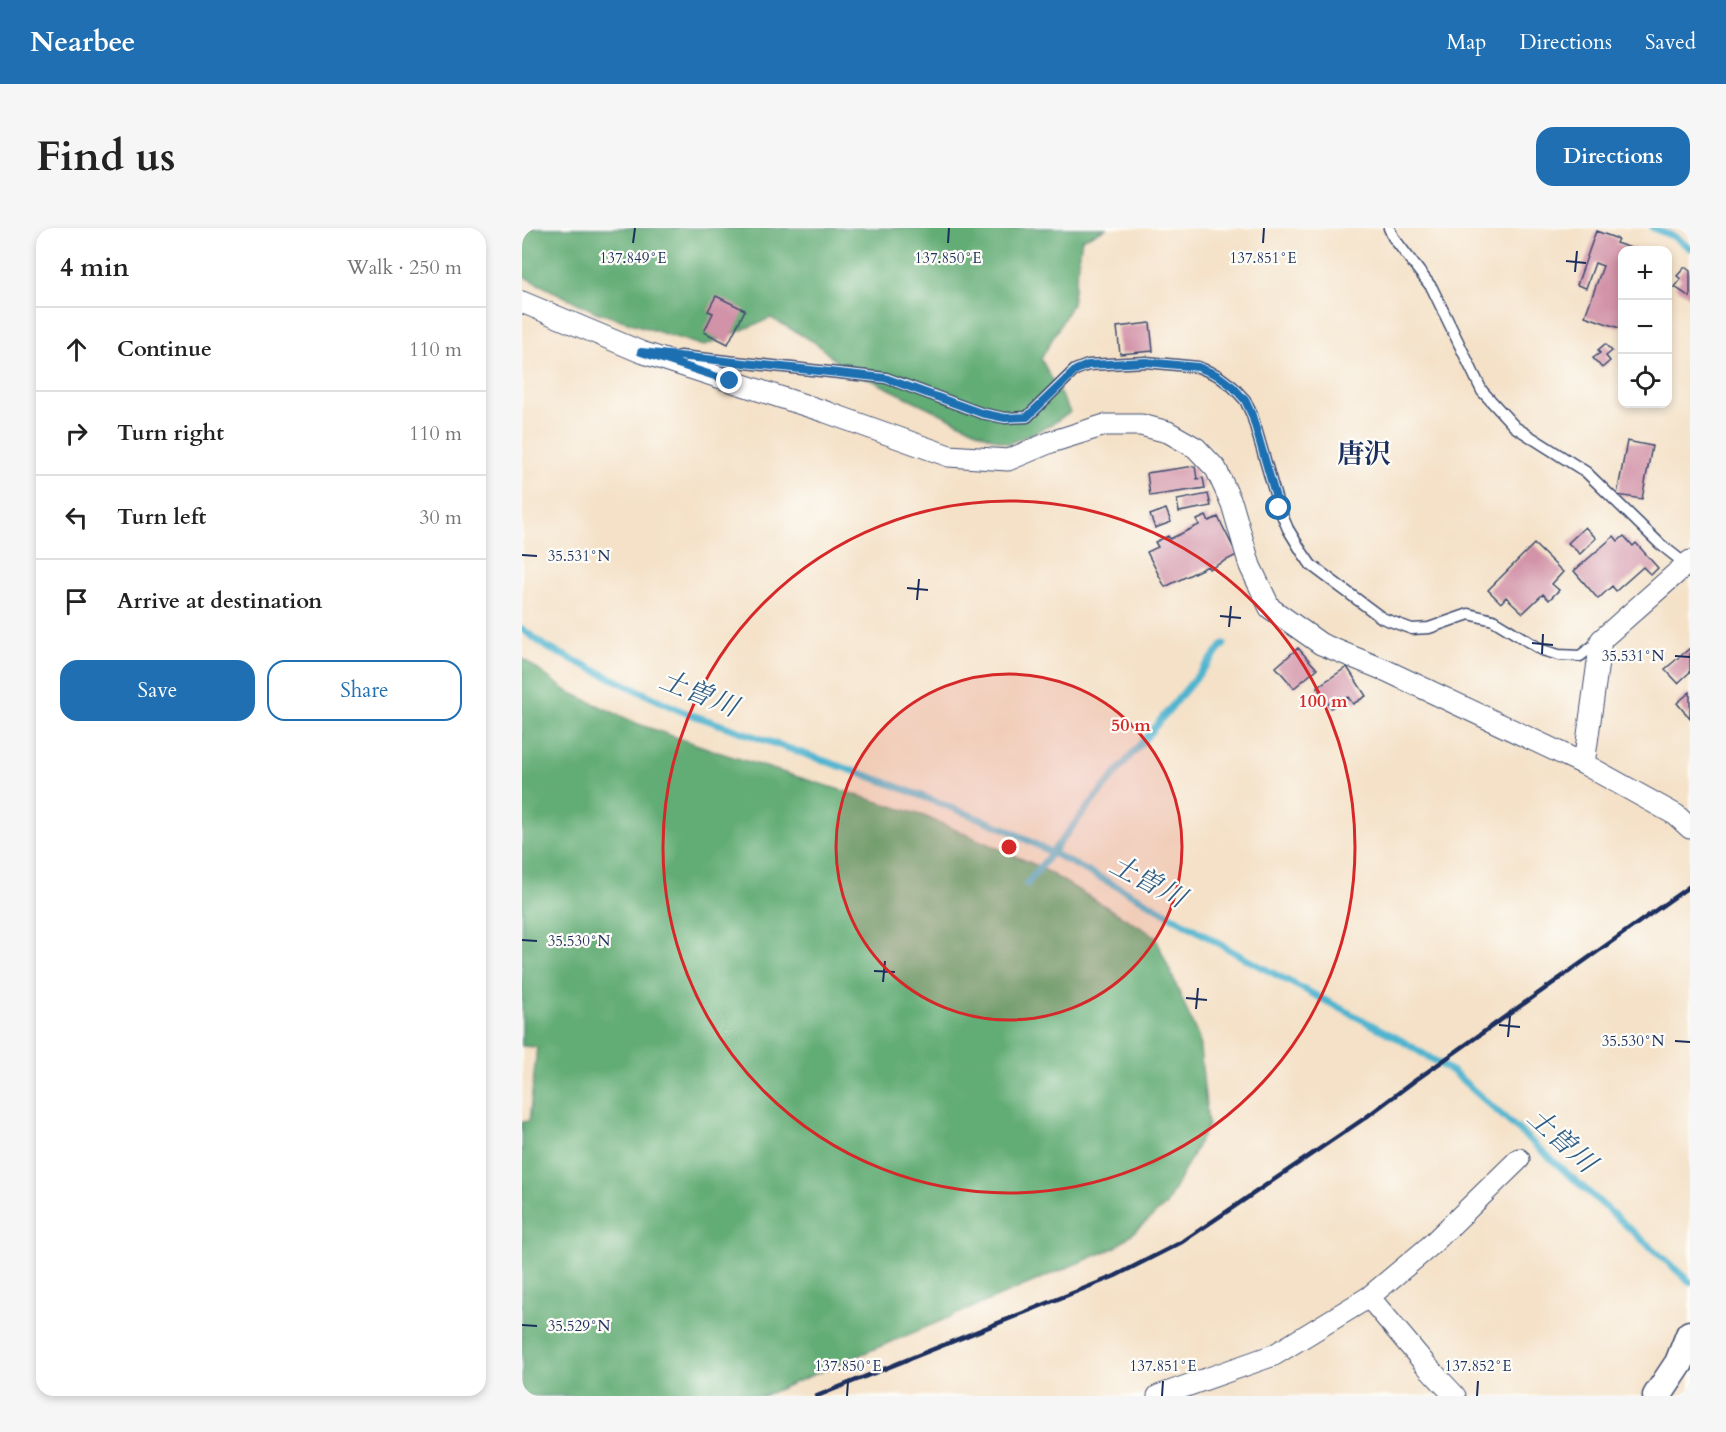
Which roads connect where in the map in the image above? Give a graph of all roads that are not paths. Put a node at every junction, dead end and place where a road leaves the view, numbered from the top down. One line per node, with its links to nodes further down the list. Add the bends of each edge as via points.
1 (1389, 228): 4 (lane, via 1432,288 1482,392 1515,427 1586,472 1660,544)
2 (522, 302): 3 (street)
3 (641, 352): 5 (lane, via 885,378 1005,418 1027,417 1076,370 1088,365 1146,362 1198,367 1217,375 1245,400 1279,508 1311,565 1382,618 1412,629 1469,614 1493,620 1542,650 1559,655 1580,656); 6 (street, via 949,456 1008,460 1105,425 1168,432 1196,448 1216,470 1232,504 1250,566 1270,608 1321,644)
4 (1689, 564): 5 (street)
5 (1602, 640): 6 (street)
6 (1584, 764): 7 (street, via 1676,815)
7 (1690, 828)
8 (1519, 1160): 9 (street, via 1430,1246)
9 (1369, 1297): 11 (street, via 1274,1355); 12 (street)
10 (1690, 1335): 13 (main road, via 1679,1363)
11 (1158, 1396)
12 (1455, 1396)
13 (1657, 1396)

